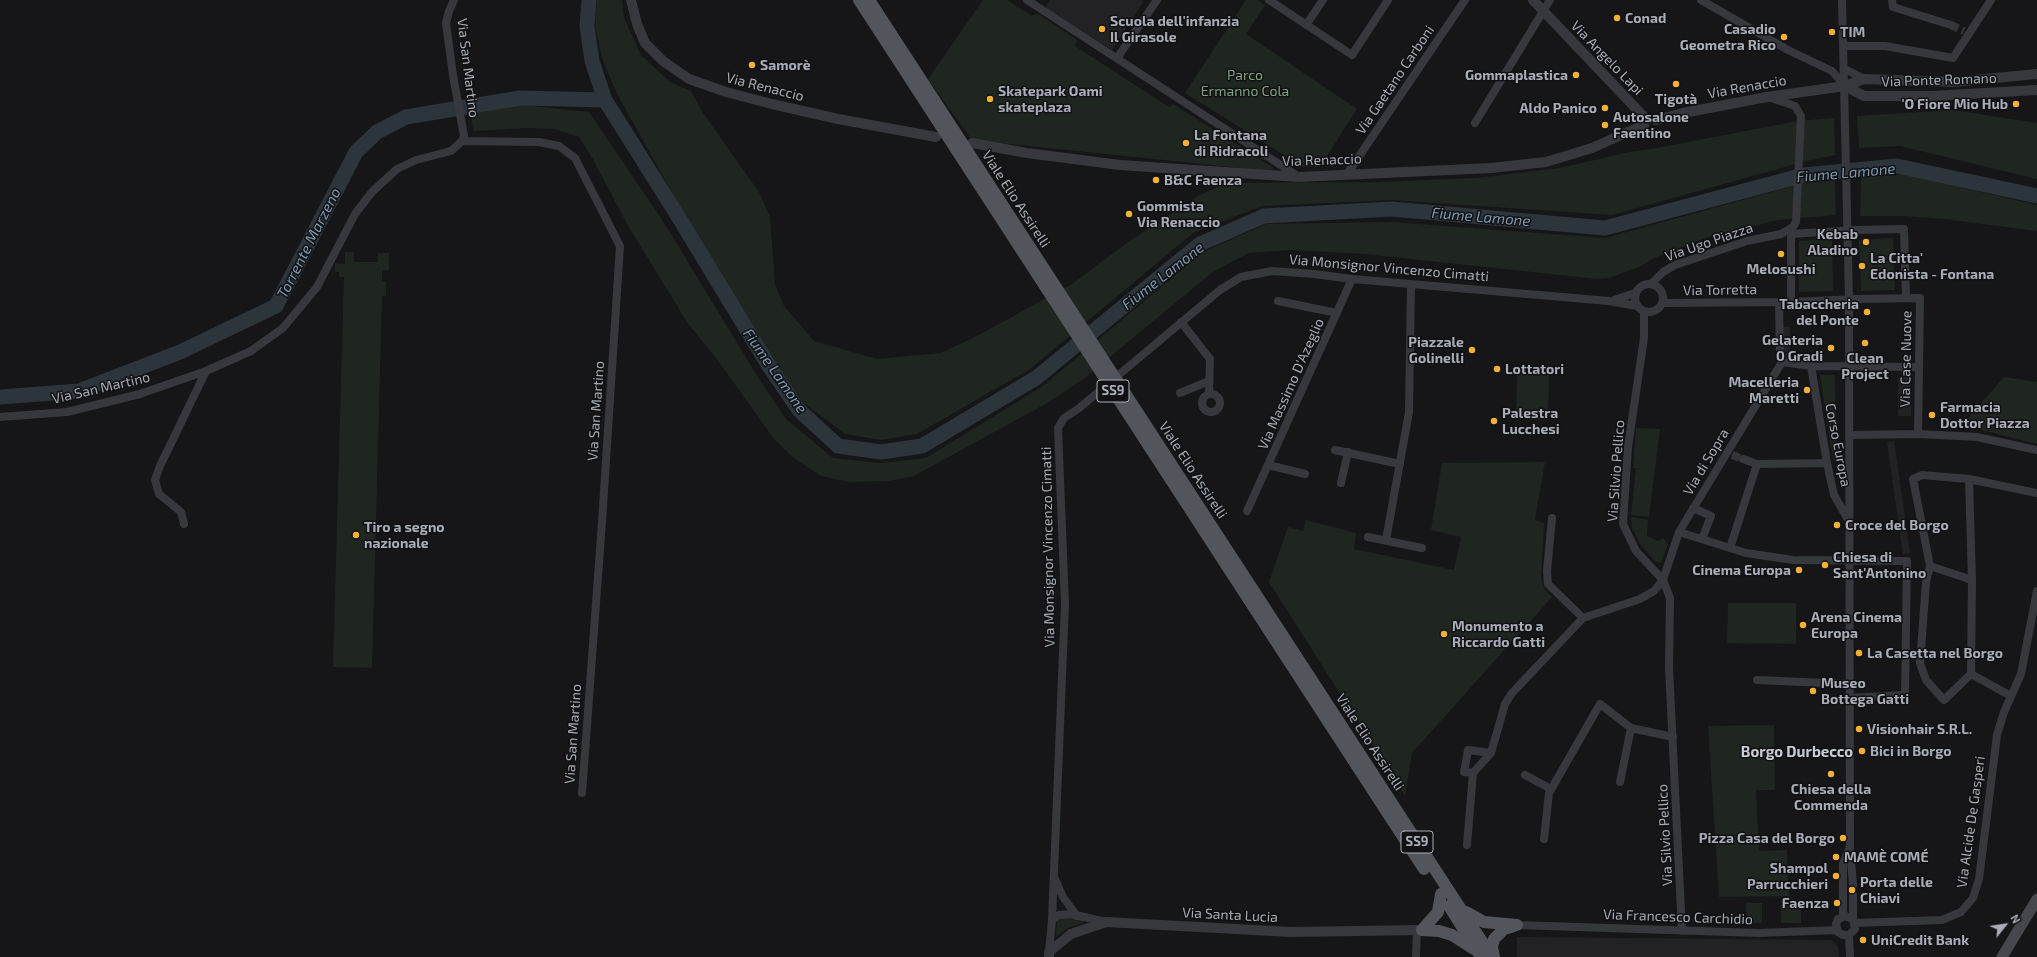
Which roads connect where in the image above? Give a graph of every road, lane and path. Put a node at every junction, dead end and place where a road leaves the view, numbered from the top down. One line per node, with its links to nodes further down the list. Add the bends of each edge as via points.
1 (454, 0): 32 (street, Via San Martino, via 448,11 446,23)
2 (631, 0): 31 (street, Via Renaccio, via 645,42 663,61 689,79 772,104 838,119)
3 (859, 0): 104 (main road, Viale Elio Assirelli / SS9)
4 (869, 0): 104 (main road, Viale Elio Assirelli / SS9)
5 (1027, 0): 21 (street)
6 (1157, 0): 21 (street)
7 (1269, 0): 18 (street)
8 (1323, 0): 18 (street)
9 (1388, 0): 18 (street, via 1352,55)
10 (1465, 0): 34 (street, Via Gaetano Carboni)
11 (1533, 0): 17 (street, Via Angelo Lapi)
12 (1550, 0): 17 (street)
13 (1701, 0): 25 (street, via 1788,50 1832,71)
14 (1842, 0): 20 (street, Corso Europa)
15 (1892, 0): 19 (street, via 1893,7)
16 (1991, 0): 20 (street, via 1967,32 1953,58 1885,46)
17 (1543, 10): 29 (street, Via Angelo Lapi); 30 (street)
18 (1306, 25)
19 (1951, 25)
20 (1844, 46): 22 (street, Corso Europa)
21 (1117, 58): 35 (street)
22 (1845, 69): 24 (street); 25 (street, Corso Europa)
23 (2037, 74): 24 (street, via 1954,82)
24 (1864, 79): 25 (street, Via Renaccio); 27 (street)
25 (1844, 86): 27 (street, Via Ponte Romano); 28 (street, Via Renaccio); 36 (street, Corso Europa)
26 (2037, 90): 27 (street, Via Ponte Romano, via 1932,96)
27 (1864, 96)
28 (1767, 97): 29 (street, Via Renaccio, via 1656,120 1650,115); 39 (street, Via Ugo Piazza, via 1795,106 1801,116 1797,219 1793,227 1781,234 1747,240 1675,265)
29 (1644, 121): 34 (street, Via Renaccio, via 1592,148 1546,162 1491,168)
30 (1475, 123)
31 (936, 136)
32 (463, 138): 58 (street, Via San Martino, via 450,150 416,160 397,169 372,192 355,214 317,287 284,328 251,351); 107 (street, Via San Martino, via 539,142 559,146 575,158 620,246)
33 (972, 143): 35 (street, Via Renaccio, via 1120,165)
34 (1347, 174): 35 (street, Via Renaccio)
35 (1299, 177)
36 (1848, 231): 41 (street, via 1904,229); 42 (street, Corso Europa); 46 (street, via 1791,234)
37 (1352, 279): 38 (street, Via Monsignor Vincenzo Cimatti); 51 (street, Via Massimo D'Azeglio); 52 (street, Via Monsignor Vincenzo Cimatti, via 1272,271 1242,277 1220,290)
38 (1412, 284): 43 (street, Via Monsignor Vincenzo Cimatti); 70 (street, via 1409,412)
39 (1651, 284): 40 (street, Via Monsignor Vincenzo Cimatti, via 1643,285); 47 (street, via 1661,291)
40 (1635, 294): 43 (street, Via Monsignor Vincenzo Cimatti); 48 (street)
41 (1906, 297): 42 (street, Via Torretta); 57 (street, Via Case Nuove, via 1920,298)
42 (1849, 299): 46 (street, Via Torretta); 56 (street, Corso Europa)
43 (1609, 300): 48 (street, Via Monsignor Vincenzo Cimatti)
44 (1278, 301): 51 (street, Via Massimo D'Azeglio)
45 (1779, 302): 46 (street, Via Torretta); 47 (street, Via Torretta); 54 (street)
46 (1791, 302)
47 (1662, 303): 50 (street)
48 (1637, 306): 49 (street, Via Monsignor Vincenzo Cimatti)
49 (1644, 311): 50 (street, Via Monsignor Vincenzo Cimatti); 53 (street, Via Silvio Pellico)
50 (1653, 312): 53 (street, Via Silvio Pellico)
51 (1337, 313): 72 (street, Via Massimo D'Azeglio)
52 (1181, 322): 59 (street, via 1210,359); 111 (street, Via Monsignor Vincenzo Cimatti, via 1064,418 1058,428 1065,604)
53 (1644, 338): 90 (street, Via Silvio Pellico, via 1628,447 1623,524 1636,551)
54 (1782, 362): 55 (street); 77 (street, Via di Sopra, via 1744,423 1730,454)
55 (1811, 366): 56 (street); 69 (street, Corso Europa)
56 (1849, 366): 57 (street); 64 (street, Corso Europa)
57 (1920, 367): 63 (street, Via Case Nuove)
58 (206, 371): 62 (street, Via San Martino, via 140,394 67,412); 80 (street, via 155,480 159,494 181,512)
59 (1210, 381): 60 (street); 61 (street)
60 (1180, 393)
61 (1209, 394)
62 (0, 417)
63 (1918, 434): 64 (street); 66 (street, via 1977,437)
64 (1850, 435): 81 (street, Corso Europa)
65 (1335, 450): 67 (street)
66 (2037, 450)
67 (1348, 452): 70 (street); 75 (street)
68 (1743, 459): 71 (street)
69 (1827, 463): 71 (street); 81 (street, Corso Europa, via 1834,495)
70 (1400, 464): 85 (street)
71 (1757, 464): 87 (street)
72 (1268, 465): 73 (street, Via Massimo D'Azeglio); 78 (street, Via Massimo D'Azeglio)
73 (1305, 474)
74 (1969, 479): 76 (street); 89 (street, via 1922,475 1913,479); 91 (street)
75 (1341, 483)
76 (2037, 493)
77 (1693, 508): 82 (street, Via di Sopra); 84 (street, via 1711,516)
78 (1247, 511)
79 (1552, 518): 93 (street, via 1548,584)
80 (184, 524)
81 (1850, 524): 88 (street, Corso Europa)
82 (1679, 532): 84 (street); 90 (street, Via di Sopra)
83 (1368, 537): 85 (street)
84 (1702, 539): 87 (street)
85 (1386, 540): 86 (street)
86 (1422, 548)
87 (1730, 548): 88 (street, via 1792,560)
88 (1850, 559): 96 (street, Corso Europa); 98 (street, via 1907,561 1905,696)
89 (1930, 566): 91 (street); 94 (street, via 1926,582 1920,663 1926,680 1944,700)
90 (1663, 580): 93 (street, via 1654,591 1640,599); 100 (street, Via Silvio Pellico, via 1670,598 1669,668)
91 (1972, 580): 94 (street)
92 (2037, 591): 97 (street, Via Alcide De Gasperi, via 2021,674)
93 (1583, 618): 101 (street, via 1512,693 1505,704)
94 (1971, 674): 97 (street)
95 (1758, 680): 96 (street)
96 (1849, 684): 98 (street, Corso Europa)
97 (2011, 696): 120 (street, Via Alcide De Gasperi, via 1997,734 1979,879 1973,898 1961,912 1942,920)
98 (1849, 698): 110 (street, Corso Europa, via 1846,738)
99 (1631, 728): 100 (street); 105 (street); 106 (street, via 1600,704)
100 (1673, 737): 125 (street, Via Silvio Pellico)
101 (1491, 753): 102 (street); 102 (street, via 1468,750 1464,772)
102 (1473, 773): 109 (street)
103 (1525, 775): 106 (street)
104 (1371, 779): 113 (main road, Viale Elio Assirelli / SS9); 116 (main road, Viale Elio Assirelli / SS9)
105 (1620, 782)
106 (1551, 789): 108 (street)
107 (582, 793)
108 (1544, 839)
109 (1467, 845)
110 (1850, 848): 112 (street, Corso Europa); 118 (street, Corso Europa, via 1843,864)
111 (1054, 876): 117 (street, Via Monsignor Vincenzo Cimatti, via 1063,897); 119 (street, Via Monsignor Vincenzo Cimatti)
112 (1853, 885)
113 (1441, 894): 123 (main road, via 1438,912); 128 (main road, Viale Elio Assirelli / SS9)
114 (1853, 895): 120 (street)
115 (2037, 899): 132 (main road)
116 (1460, 908): 122 (main road, via 1484,922); 130 (main road, Viale Elio Assirelli / SS9)
117 (1077, 916): 119 (street, via 1065,914); 121 (street)
118 (1843, 917): 120 (street); 124 (street, via 1837,922)
119 (1052, 920): 127 (street, Via Monsignor Vincenzo Cimatti)
120 (1854, 921): 126 (street, via 1854,931)
121 (1106, 922): 123 (street, Via Santa Lucia, via 1291,932); 127 (street, Via Santa Lucia, via 1071,934)
122 (1518, 925): 125 (street, Via Francesco Carchidio); 130 (main road, via 1504,929 1494,939)
123 (1419, 930): 128 (main road, via 1439,931 1452,935); 129 (street)
124 (1837, 930): 125 (street, Via Francesco Carchidio, via 1759,933); 126 (street, via 1841,934)
125 (1682, 931)
126 (1849, 935): 131 (street)
127 (1049, 954)
128 (1480, 955)
129 (1416, 957)
130 (1493, 957)
131 (1850, 957)
132 (2002, 957)

